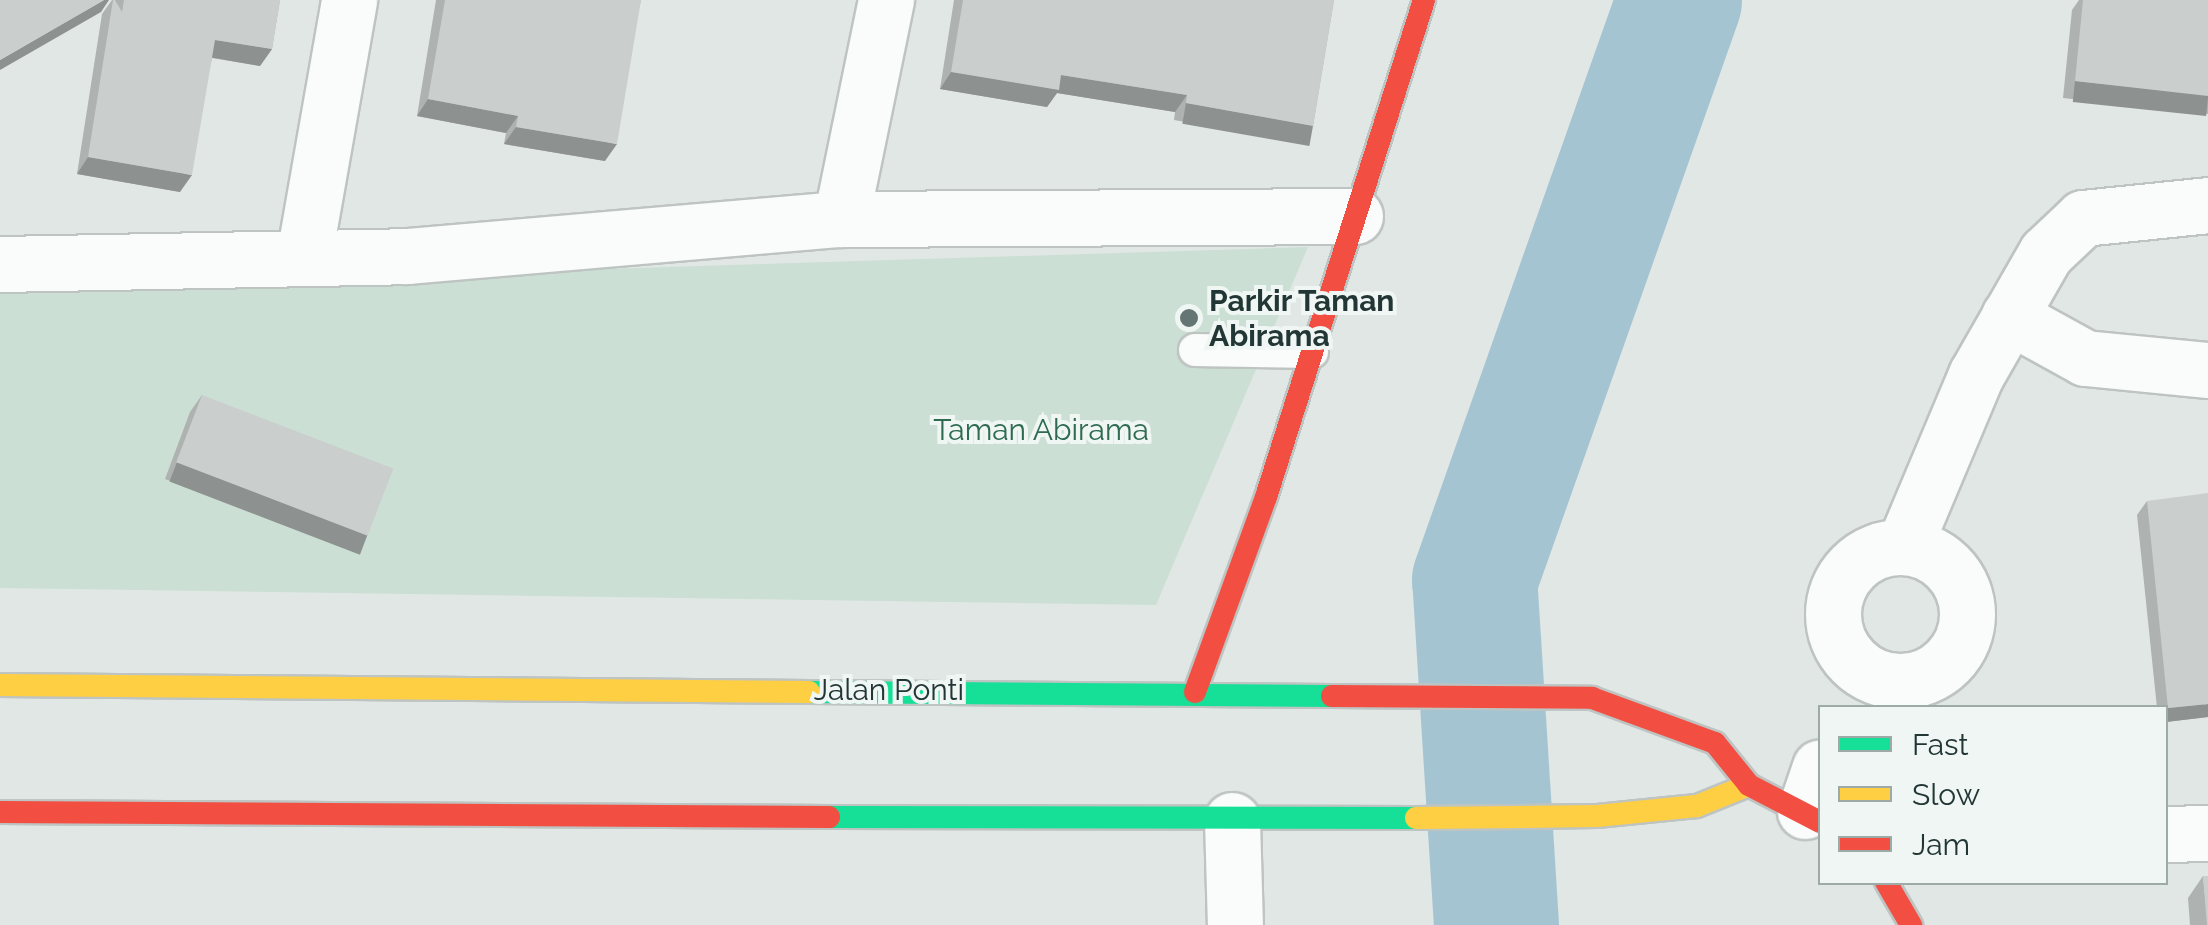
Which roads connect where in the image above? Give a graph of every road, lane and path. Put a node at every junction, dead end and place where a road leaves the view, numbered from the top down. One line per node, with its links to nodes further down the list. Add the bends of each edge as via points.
1 (348, 0): 7 (street)
2 (886, 0): 6 (street)
3 (1424, 0): 5 (main road)
4 (2208, 205): 9 (street, via 2084,218 2046,254)
5 (1356, 216): 6 (street); 11 (main road)
6 (841, 219): 7 (street, via 407,256)
7 (304, 256): 8 (street)
8 (0, 264)
9 (2009, 316): 12 (street, via 2084,358); 13 (street, via 1976,375)
10 (1195, 350): 11 (lane)
11 (1312, 352): 16 (main road)
12 (2208, 370)
13 (1904, 546): 15 (street, via 1856,563 1840,586 1832,614); 15 (street, via 1926,551 1958,578 1968,620 1959,648 1940,670 1912,681)
14 (0, 684): 16 (main road, Jalan Ponti)
15 (1850, 687)
16 (1195, 692): 17 (main road, Jalan Ponti, via 1592,698 1715,743)
17 (1749, 785): 18 (main road, Jalan Ponti); 20 (main road, via 1698,806 1597,816)
18 (1815, 800)
19 (0, 812): 20 (main road)
20 (1232, 820): 24 (street)
21 (2208, 833): 22 (street)
22 (2168, 834)
23 (1888, 885): 25 (main road)
24 (1234, 907)
25 (1912, 925)

